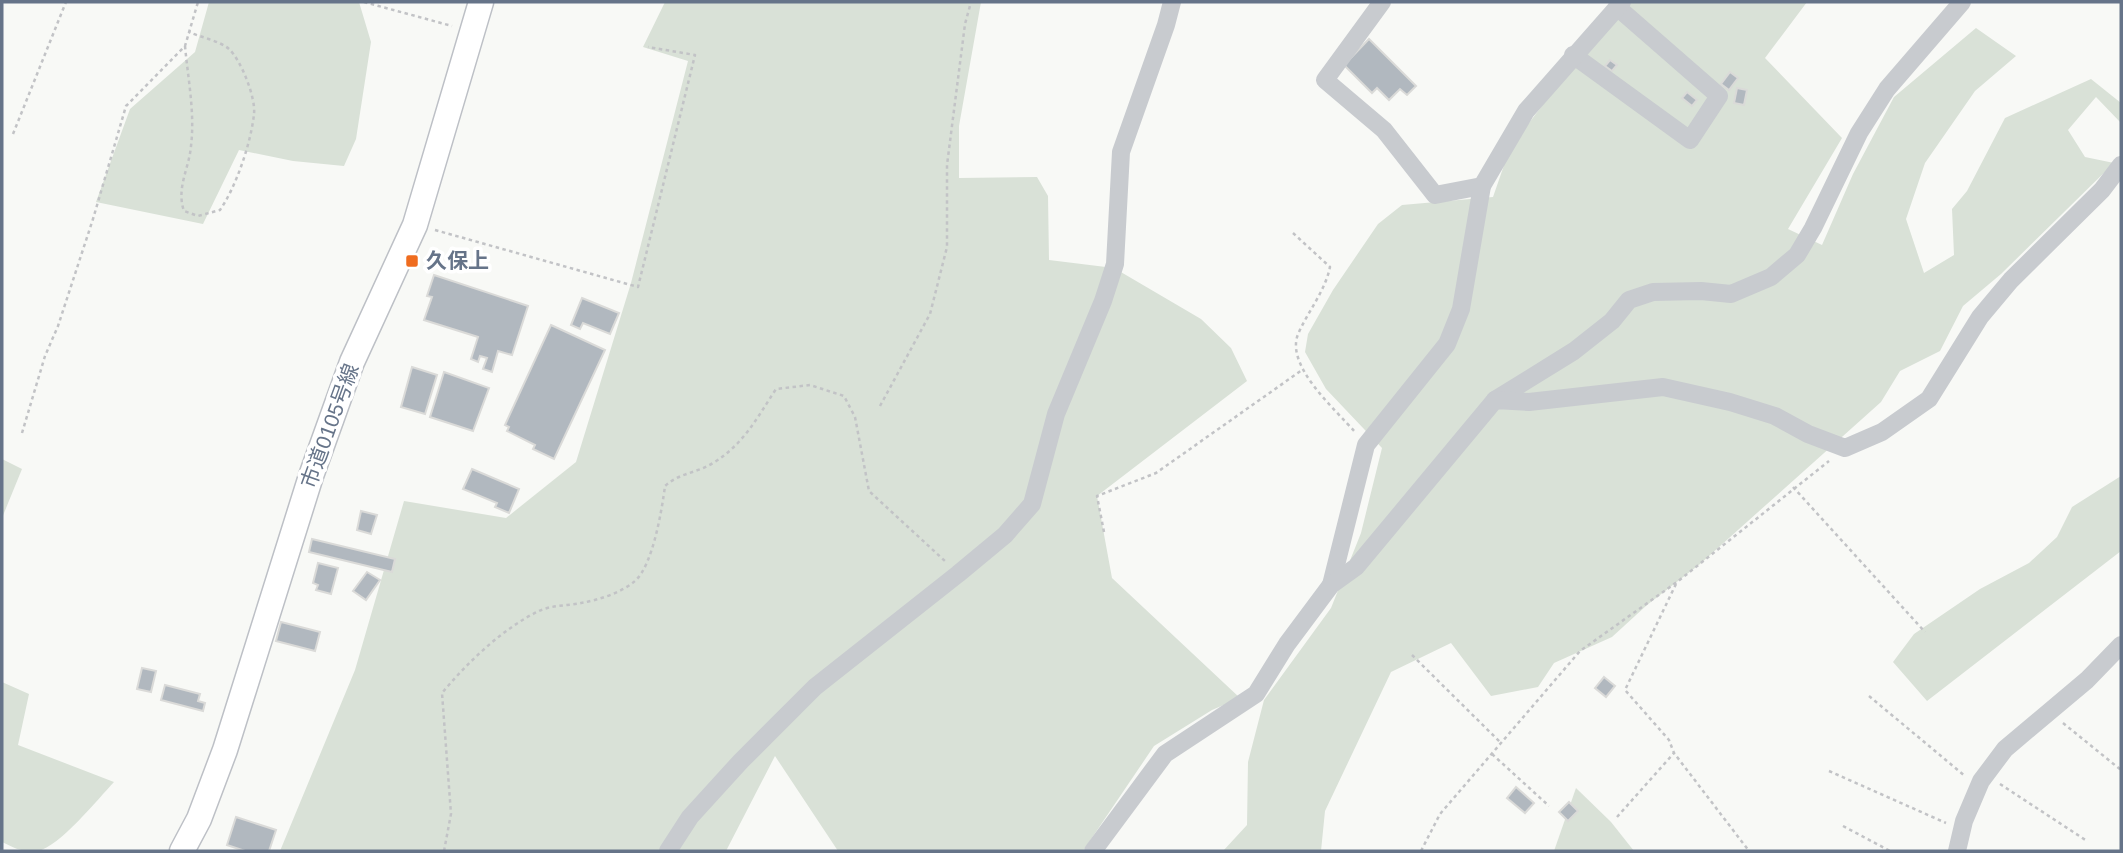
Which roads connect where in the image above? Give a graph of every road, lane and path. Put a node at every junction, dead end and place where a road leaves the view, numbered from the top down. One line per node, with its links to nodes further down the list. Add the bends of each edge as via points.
1 (66, 2): 15 (path)
2 (198, 2): 11 (path)
3 (365, 2): 10 (path)
4 (481, 2): 10 (street, 市道0105号線)
5 (971, 2): 22 (path, via 947,164 947,247 930,314)
6 (1172, 2): 28 (street, via 1121,152 1115,264 1056,414 1032,504 1005,535)
7 (1382, 2): 17 (street, via 1325,80 1384,130 1435,195)
8 (1962, 2): 21 (street, via 1887,89 1859,133 1797,255 1771,277 1731,294 1653,292 1629,300 1612,321 1574,351)
9 (1619, 4): 14 (street); 14 (street, via 1719,96 1690,140)
10 (472, 31): 18 (street, 市道0105号線)
11 (189, 32): 12 (path); 12 (path, via 229,49 245,74 255,111 231,194 220,210 198,216 184,211 180,193 191,147)
12 (185, 46): 23 (path, via 127,106)
13 (648, 47): 18 (path, via 695,55 638,287)
14 (1573, 55): 17 (street, via 1526,110)
15 (13, 134)
16 (2121, 165): 25 (street, via 1980,317 1928,399 1882,432)
17 (1482, 186): 24 (street, via 1461,309 1447,344)
18 (415, 225): 47 (street, 市道0105号線, via 352,362 311,476 225,750)
19 (1293, 233): 20 (path, via 1330,267 1297,334 1294,349)
20 (1302, 370): 24 (path); 27 (path, via 1156,472 1097,496)
21 (1495, 400): 25 (street, via 1529,402 1662,387 1775,416); 30 (street, via 1356,567)
22 (880, 406)
23 (22, 433)
24 (1366, 445): 30 (street)
25 (1845, 448): 26 (path)
26 (1793, 487): 29 (path); 31 (path)
27 (1104, 532)
28 (958, 574): 48 (path, via 869,491 855,417 844,396 810,385 776,389 740,443 711,464 675,476 665,486 662,517 637,579 620,590 582,603 542,609 519,622 462,668 442,693 451,814); 49 (street, via 816,687 690,817)
29 (1677, 582): 36 (path, via 1580,651); 37 (path, via 1625,690 1669,740)
30 (1331, 585): 50 (street, via 1256,694 1165,754)
31 (1925, 632)
32 (2121, 645): 35 (street)
33 (1412, 655): 36 (path)
34 (1869, 696): 41 (path)
35 (2050, 712): 39 (path); 41 (street, via 2005,750)
36 (1501, 743): 38 (path)
37 (1674, 753): 43 (path); 52 (path)
38 (1492, 754): 42 (path); 51 (path, via 1440,814)
39 (2121, 770)
40 (1829, 771): 45 (path)
41 (1982, 781): 45 (street); 46 (path)
42 (1549, 806)
43 (1617, 817)
44 (1843, 826): 53 (path)
45 (1962, 830): 54 (street)
46 (2087, 841)
47 (182, 851)
48 (444, 851)
49 (668, 851)
50 (1093, 851)
51 (1421, 851)
52 (1749, 851)
53 (1890, 851)
54 (1957, 851)

